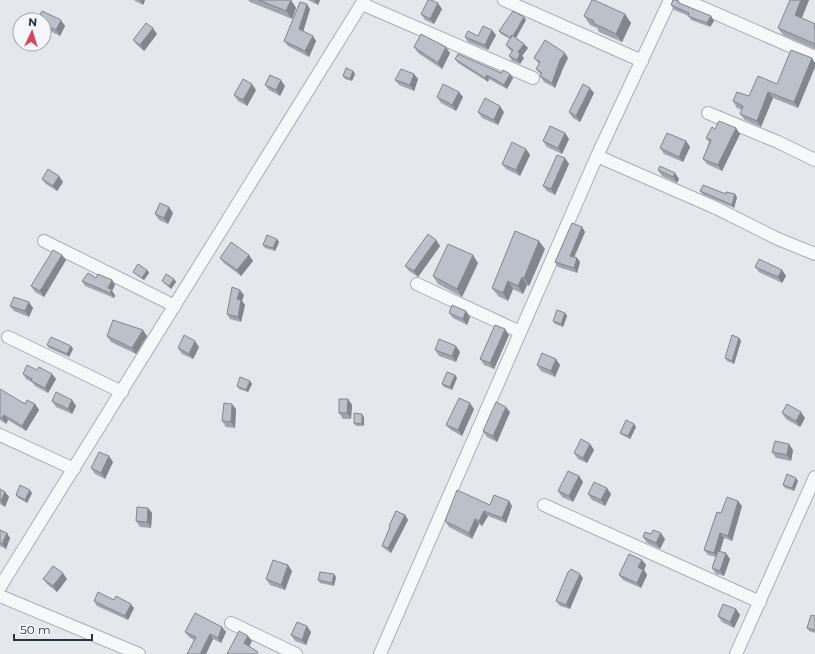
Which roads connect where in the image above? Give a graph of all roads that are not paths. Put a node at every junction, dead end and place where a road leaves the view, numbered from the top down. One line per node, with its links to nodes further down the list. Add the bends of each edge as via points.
1 (504, 0): 6 (street)
2 (670, 0): 6 (street)
3 (685, 0): 5 (street)
4 (363, 2): 7 (street); 14 (street)
5 (815, 57)
6 (642, 61): 9 (street)
7 (533, 78)
8 (708, 113): 10 (street)
9 (597, 156): 12 (street); 15 (street)
10 (815, 160)
11 (44, 241): 14 (street)
12 (815, 254)
13 (417, 284): 15 (street)
14 (175, 306): 17 (street)
15 (520, 332): 28 (street)
16 (8, 337): 17 (street)
17 (122, 392): 19 (street)
18 (0, 435): 19 (street)
19 (74, 469): 22 (street)
20 (815, 477): 24 (street)
21 (544, 505): 24 (street)
22 (0, 587)
23 (0, 596): 26 (street)
24 (760, 602): 29 (street)
25 (231, 623): 27 (street)
26 (139, 654)
27 (296, 654)
28 (380, 654)
29 (736, 654)

